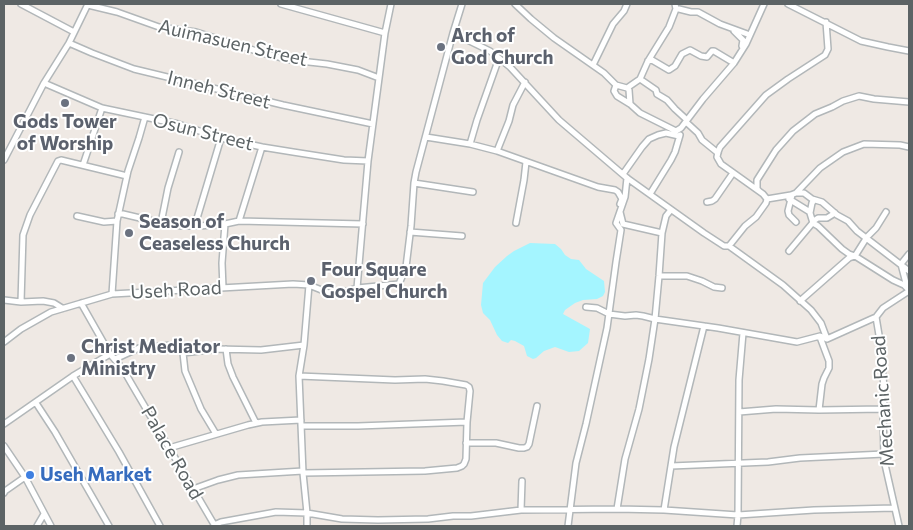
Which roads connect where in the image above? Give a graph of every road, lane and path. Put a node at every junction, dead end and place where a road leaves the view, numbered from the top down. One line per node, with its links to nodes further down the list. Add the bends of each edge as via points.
1 (21, 4): 13 (street)
2 (88, 4): 13 (street); 24 (street, Auimasuen Street, via 159,27 196,32 266,54 358,70)
3 (281, 4): 14 (street)
4 (391, 4): 14 (street)
5 (462, 4): 15 (street)
6 (515, 4): 23 (street, via 554,38)
7 (626, 4): 23 (street)
8 (764, 4): 16 (street)
9 (788, 4): 11 (street)
10 (676, 6): 12 (street, via 698,12); 21 (street, via 669,27)
11 (826, 22): 19 (street, via 861,41); 45 (street, via 828,49 825,55 766,95)
12 (731, 28): 16 (street); 18 (street, via 742,38)
13 (74, 32): 17 (street)
14 (385, 33): 24 (street)
15 (453, 33): 20 (street); 38 (street)
16 (750, 35): 18 (street)
17 (69, 42): 27 (street); 35 (street, Inneh Street, via 134,69)
18 (744, 48): 22 (street)
19 (909, 51)
20 (499, 58): 26 (street); 40 (street)
21 (648, 61): 22 (street, via 669,70 682,54 690,50 707,57 714,51); 25 (street)
22 (734, 63): 34 (street)
23 (593, 65): 28 (street)
24 (379, 78): 35 (street)
25 (640, 79): 29 (street); 34 (street)
26 (525, 82): 43 (street); 52 (street, via 559,120)
27 (44, 83): 32 (street, Osun Street); 46 (street)
28 (616, 85): 29 (street); 31 (street, via 614,91 617,96)
29 (627, 88): 31 (street)
30 (909, 102): 54 (street, via 859,96 815,114 792,131 776,150 757,180)
31 (630, 104): 36 (street, via 672,130)
32 (102, 108): 33 (street, Osun Street); 49 (street)
33 (145, 117): 39 (street, Osun Street); 51 (street)
34 (687, 121): 36 (street); 45 (street)
35 (373, 124): 47 (street)
36 (682, 128): 37 (street)
37 (679, 136): 52 (street, via 666,133 649,139); 56 (street, via 671,160)
38 (426, 137): 40 (street); 53 (street)
39 (222, 138): 41 (street, Osun Street); 76 (street)
40 (470, 144): 43 (street)
41 (262, 147): 47 (street, Osun Street); 69 (street)
42 (909, 147): 57 (street, via 864,144 843,152 820,168)
43 (496, 151): 48 (street)
44 (180, 152): 70 (street)
45 (718, 153): 50 (street, via 721,164)
46 (4, 160)
47 (368, 161): 74 (street)
48 (526, 162): 62 (street, via 615,190 622,199); 75 (street)
49 (83, 165): 51 (street); 96 (street, via 58,161 30,215 23,235)
50 (733, 173): 54 (street); 60 (street, via 715,200)
51 (127, 176): 66 (street)
52 (625, 176): 56 (street); 62 (street, via 625,197)
53 (414, 183): 55 (street); 77 (street)
54 (759, 191): 58 (street)
55 (472, 192)
56 (650, 194): 61 (street)
57 (791, 196): 58 (street); 59 (street, via 804,193); 63 (street); 71 (street, via 788,211)
58 (767, 199): 81 (street, via 756,217)
59 (814, 200): 63 (street); 65 (street, via 822,202)
60 (707, 202)
61 (668, 207): 78 (street); 81 (street, via 716,241)
62 (620, 212): 78 (street, via 623,224); 99 (street, via 616,224 621,230)
63 (810, 212): 72 (street)
64 (886, 212): 80 (street)
65 (835, 213): 72 (street); 80 (street)
66 (118, 214): 68 (street); 70 (street)
67 (77, 216): 68 (street, via 104,222)
68 (117, 221): 93 (street)
69 (239, 221): 73 (street); 74 (street)
70 (161, 222): 76 (street)
71 (796, 222)
72 (813, 222): 82 (street); 84 (street, via 842,249)
73 (225, 224): 76 (street); 89 (street)
74 (363, 224): 90 (street)
75 (516, 224)
76 (195, 226)
77 (410, 232): 79 (street); 90 (street, Useh Road, via 406,267 399,284)
78 (662, 232): 87 (street)
79 (462, 236)
80 (867, 237): 84 (street); 85 (street)
81 (729, 246): 95 (street)
82 (789, 251)
83 (909, 254): 85 (street)
84 (855, 256): 92 (street); 95 (street)
85 (901, 264): 86 (street); 92 (street)
86 (909, 271)
87 (660, 276): 91 (street, via 687,276 714,288); 101 (street)
88 (309, 285): 89 (street, Useh Road); 90 (street, Useh Road, via 334,295); 107 (street)
89 (223, 288): 93 (street, Useh Road)
90 (357, 288)
91 (722, 288)
92 (909, 290): 100 (street, Mechanic Road)
93 (112, 294): 97 (street, Useh Road)
94 (4, 300): 96 (street)
95 (800, 301): 105 (street, via 821,323)
96 (21, 302): 97 (street, via 43,301 62,308)
97 (81, 303): 106 (street, Useh Road, via 51,312); 110 (street, Palace Road)
98 (586, 307): 99 (street)
99 (609, 314): 101 (street); 138 (street, via 576,463)
100 (876, 317): 105 (street); 116 (street, Mechanic Road, via 884,388)
101 (655, 319): 102 (street); 136 (street)
102 (704, 326): 103 (street); 129 (street)
103 (743, 333): 104 (street, via 797,342); 118 (street)
104 (820, 336): 105 (street); 117 (street, via 829,368 822,384)
105 (827, 340)
106 (4, 342)
107 (304, 345): 108 (street); 113 (street)
108 (226, 350): 109 (street); 120 (street, via 233,377)
109 (183, 353): 111 (street, via 180,347 172,345 140,348); 123 (street, via 185,371)
110 (110, 354): 111 (street, Palace Road); 112 (street)
111 (115, 359): 126 (street, Palace Road)
112 (73, 376): 114 (street); 146 (street)
113 (300, 376): 119 (street, via 425,379 466,385 470,392); 121 (street)
114 (36, 403): 122 (street); 145 (street)
115 (537, 406): 124 (street, via 527,447)
116 (882, 409): 117 (street); 127 (street, Mechanic Road)
117 (819, 410): 118 (street)
118 (738, 412): 128 (street)
119 (467, 422): 121 (street, via 358,426); 124 (street)
120 (256, 423): 121 (street); 123 (street)
121 (301, 423): 130 (street)
122 (4, 424)
123 (216, 434): 126 (street)
124 (466, 443): 130 (street, via 466,460 457,468)
125 (4, 446): 131 (street)
126 (170, 448): 133 (street, Palace Road)
127 (884, 454): 128 (street); 135 (street, Mechanic Road)
128 (738, 464): 129 (street); 142 (street)
129 (671, 466): 139 (street)
130 (303, 472): 133 (street, via 238,475); 140 (street)
131 (25, 477): 134 (street); 141 (street)
132 (522, 481): 137 (street)
133 (193, 489): 147 (street, Palace Road)
134 (4, 493)
135 (894, 508): 142 (street); 151 (street, Mechanic Road)
136 (617, 509): 138 (street); 139 (street)
137 (521, 510): 138 (street); 140 (street, via 428,519 350,519)
138 (569, 510): 149 (street)
139 (664, 510): 142 (street)
140 (307, 513): 147 (street, via 276,512); 148 (street)
141 (44, 514): 143 (street); 144 (street)
142 (738, 515): 150 (street)
143 (37, 526)
144 (51, 526)
145 (109, 526)
146 (160, 526)
147 (214, 526)
148 (307, 526)
149 (568, 526)
150 (737, 526)
151 (899, 526)

